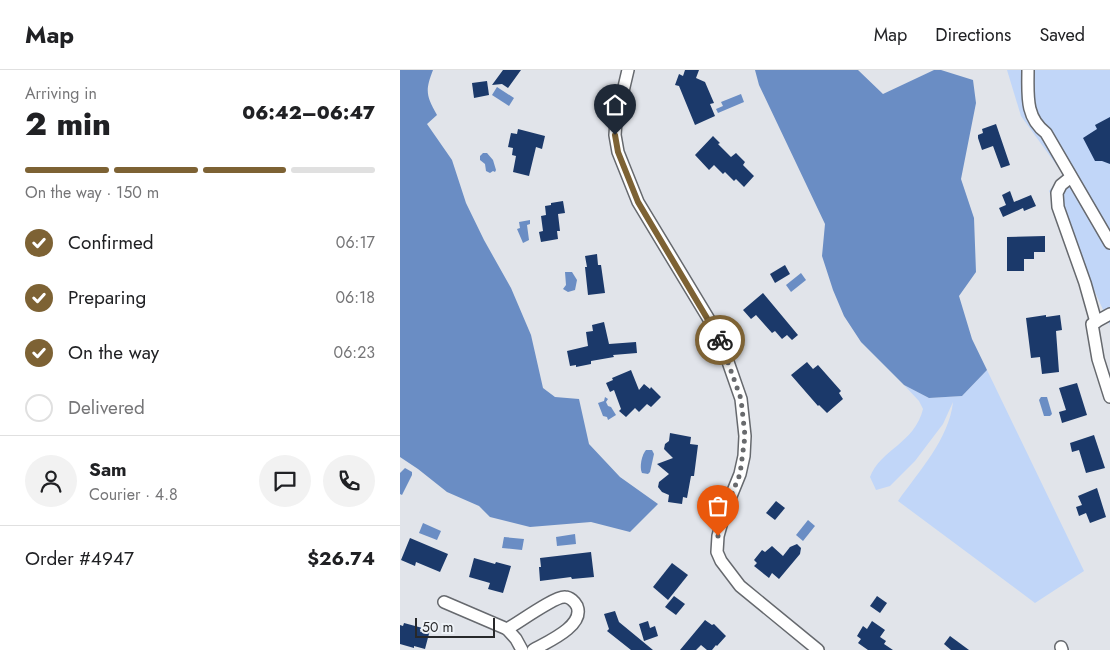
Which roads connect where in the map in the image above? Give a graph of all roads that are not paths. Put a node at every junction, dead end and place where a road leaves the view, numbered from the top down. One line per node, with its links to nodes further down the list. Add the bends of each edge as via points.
1 (628, 70): 12 (street, via 616,122 618,152 638,202 719,336 741,399 744,456 725,511 717,552 740,586)
2 (1028, 70): 3 (street, via 1028,105 1032,117 1046,133)
3 (1071, 177): 4 (street); 6 (street, via 1057,193 1058,207)
4 (1110, 243)
5 (1110, 314): 6 (street)
6 (1096, 322): 7 (street, via 1092,324 1098,359)
7 (1110, 396)
8 (444, 602): 9 (street)
9 (507, 629): 10 (street); 11 (street, via 554,600 565,597 572,600 578,615 573,625)
10 (522, 650)
11 (533, 650)
12 (818, 650)

